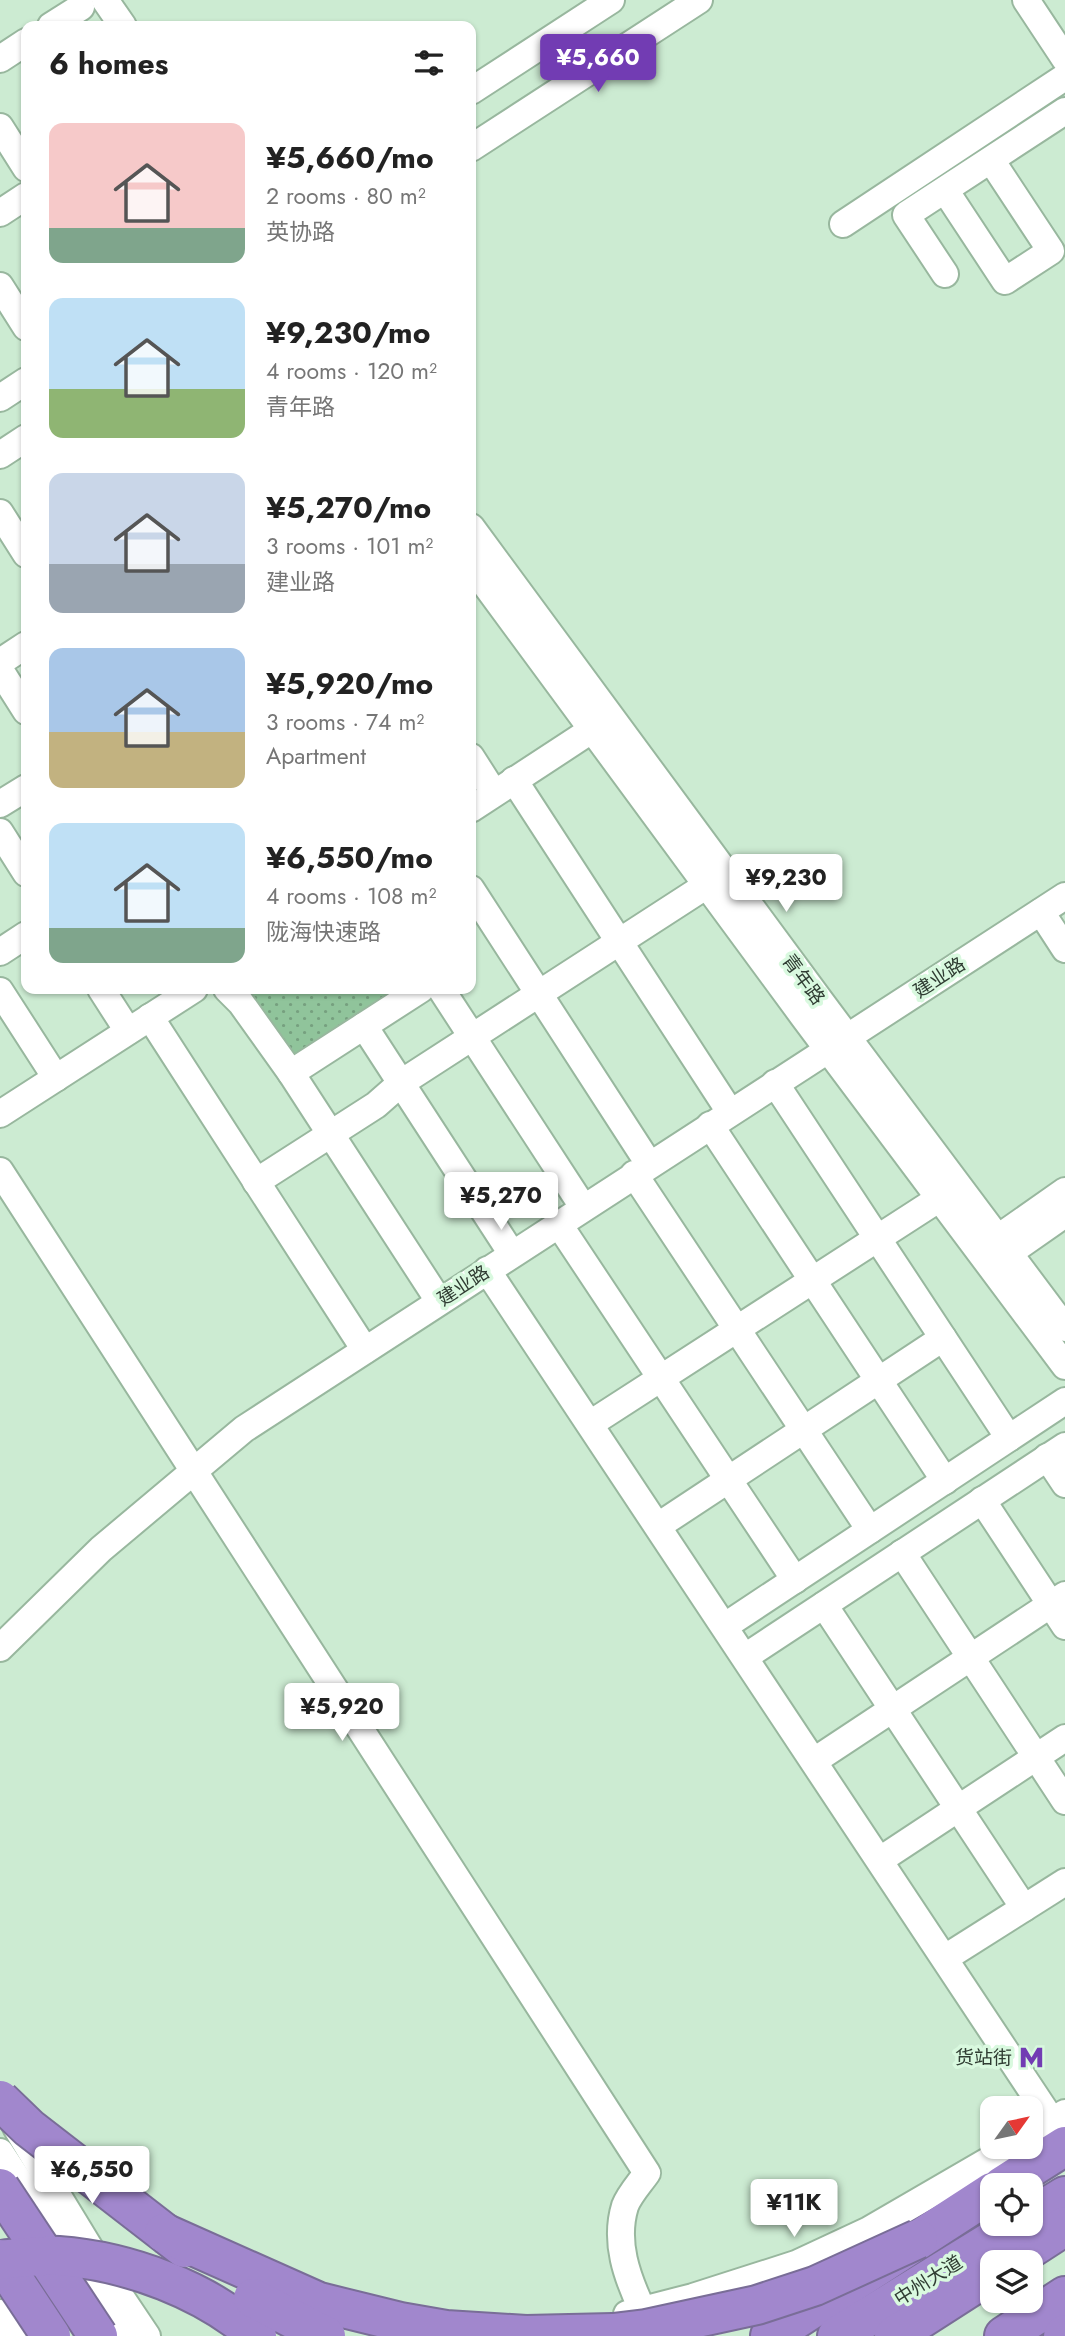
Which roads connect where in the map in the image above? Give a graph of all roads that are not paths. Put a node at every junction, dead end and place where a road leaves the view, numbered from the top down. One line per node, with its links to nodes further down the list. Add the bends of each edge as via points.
1 (611, 0): 11 (street)
2 (699, 0): 14 (street)
3 (1026, 0): 9 (street)
4 (89, 8): 5 (street); 6 (street)
5 (62, 21)
6 (114, 21)
7 (21, 45): 8 (street)
8 (0, 59)
9 (1065, 59)
10 (1065, 77): 20 (street)
11 (476, 88)
12 (1065, 111): 16 (street)
13 (0, 127): 15 (street)
14 (476, 145)
15 (21, 160)
16 (990, 160): 17 (street); 17 (street, via 1051,251 1017,274 1005,281)
17 (945, 190): 21 (street, via 906,215)
18 (21, 199): 19 (street)
19 (0, 213)
20 (843, 224)
21 (945, 274)
22 (0, 286): 23 (street)
23 (21, 319)
24 (21, 384): 25 (street)
25 (0, 398)
26 (21, 441): 27 (street)
27 (0, 455)
28 (0, 513): 30 (street)
29 (476, 534): 62 (street, 青年路)
30 (21, 546)
31 (476, 572): 36 (street, 青年路)
32 (21, 648): 33 (street)
33 (0, 662)
34 (0, 670): 35 (street)
35 (21, 703)
36 (593, 729): 38 (street); 44 (street, 青年路)
37 (476, 762): 38 (street)
38 (504, 787): 41 (street); 49 (street)
39 (21, 791): 40 (street)
40 (0, 804)
41 (476, 805)
42 (0, 832): 43 (street)
43 (21, 865)
44 (707, 885): 49 (street); 62 (street, 青年路)
45 (1065, 896): 47 (street, 建业路)
46 (476, 897): 58 (street)
47 (1041, 912): 50 (street); 62 (street, 建业路)
48 (21, 938): 51 (street)
49 (619, 942): 58 (street); 68 (street)
50 (1065, 949)
51 (0, 952)
52 (0, 991): 64 (street)
53 (106, 994): 59 (street)
54 (186, 994): 59 (street)
55 (232, 994): 63 (street)
56 (413, 994): 60 (street)
57 (444, 994): 61 (street)
58 (539, 994): 61 (street); 70 (street)
59 (139, 1024): 64 (street); 72 (street)
60 (364, 1026): 63 (street); 65 (street)
61 (472, 1037): 65 (street); 75 (street)
62 (838, 1043): 66 (street, 建业路); 74 (street, 青年路); 79 (street, 青年路)
63 (291, 1073): 69 (street)
64 (56, 1078): 67 (street)
65 (401, 1083): 69 (street); 80 (street)
66 (775, 1083): 68 (street, 建业路); 78 (street)
67 (0, 1114)
68 (720, 1119): 70 (street, 建业路); 82 (street)
69 (330, 1134): 72 (street); 83 (street)
70 (642, 1169): 75 (street, 建业路); 85 (street)
71 (0, 1171): 96 (street)
72 (256, 1182): 87 (street)
73 (1065, 1191): 79 (street)
74 (940, 1198): 78 (street); 88 (street, 青年路)
75 (583, 1207): 77 (street, 建业路)
76 (1065, 1214): 79 (street)
77 (558, 1223): 80 (street, 建业路); 89 (street)
78 (877, 1238): 82 (street); 86 (street)
79 (1004, 1246): 84 (street, 青年路)
80 (512, 1254): 81 (street, 建业路)
81 (487, 1270): 83 (street, 建业路); 92 (street)
82 (813, 1280): 85 (street); 90 (street)
83 (439, 1301): 87 (street, 建业路)
84 (1065, 1328)
85 (737, 1329): 89 (street); 93 (street)
86 (943, 1338): 90 (street); 94 (street)
87 (365, 1350): 96 (street, 建业路, via 244,1429)
88 (1065, 1366)
89 (661, 1378): 92 (street); 97 (street)
90 (879, 1380): 93 (street); 98 (street)
91 (1065, 1401): 94 (street)
92 (590, 1424): 101 (street)
93 (803, 1430): 97 (street); 102 (street)
94 (1009, 1438): 98 (street)
95 (1056, 1451): 99 (street); 100 (street)
96 (194, 1470): 108 (street, 建业路, via 100,1549); 140 (street, via 647,2173 625,2204 621,2234 627,2278)
97 (728, 1480): 101 (street); 104 (street)
98 (945, 1481): 102 (street)
99 (1065, 1484)
100 (982, 1500): 103 (street); 106 (street)
101 (658, 1526): 107 (street)
102 (870, 1531): 104 (street)
103 (902, 1553): 105 (street); 110 (street)
104 (795, 1580): 107 (street)
105 (824, 1605): 109 (street); 111 (street)
106 (1060, 1608): 110 (street)
107 (725, 1626): 109 (street)
108 (0, 1648)
109 (745, 1657): 114 (street)
110 (970, 1657): 111 (street); 113 (street)
111 (892, 1709): 114 (street); 116 (street)
112 (1065, 1738): 113 (street)
113 (1036, 1757): 115 (street); 116 (street)
114 (814, 1761): 117 (street)
115 (1065, 1801)
116 (958, 1808): 117 (street); 119 (street)
117 (880, 1860): 120 (street)
118 (1065, 1882): 119 (street)
119 (1024, 1908): 120 (street)
120 (945, 1958): 122 (street)
121 (0, 2100): 131 (highway, bridge); 147 (street)
122 (1053, 2129): 125 (highway)
123 (0, 2152): 146 (street)
124 (990, 2160): 140 (street, via 869,2230 796,2264)
125 (1014, 2173)
126 (0, 2188): 145 (highway, bridge)
127 (1065, 2196): 129 (highway)
128 (980, 2200): 133 (highway)
129 (1043, 2210)
130 (1065, 2226): 134 (highway)
131 (164, 2233): 133 (highway, bridge, via 319,2302 446,2330 526,2335 646,2329 757,2305 816,2286); 149 (highway, bridge, via 231,2284)
132 (999, 2236): 152 (highway, 中州大道)
133 (918, 2239): 151 (highway)
134 (1028, 2250)
135 (1065, 2258): 137 (highway)
136 (0, 2259): 144 (highway, bridge); 148 (highway, bridge, via 59,2256 145,2274 201,2298)
137 (1043, 2272)
138 (980, 2281): 153 (highway, 中州大道)
139 (1065, 2296): 155 (highway)
140 (642, 2309): 150 (street, via 615,2318)
141 (980, 2312): 154 (highway)
142 (0, 2313): 143 (street)
143 (14, 2336)
144 (51, 2336)
145 (98, 2336)
146 (121, 2336)
147 (147, 2336)
148 (257, 2336)
149 (326, 2336)
150 (588, 2336)
151 (770, 2336)
152 (837, 2336)
153 (894, 2336)
154 (943, 2336)
155 (1004, 2336)

